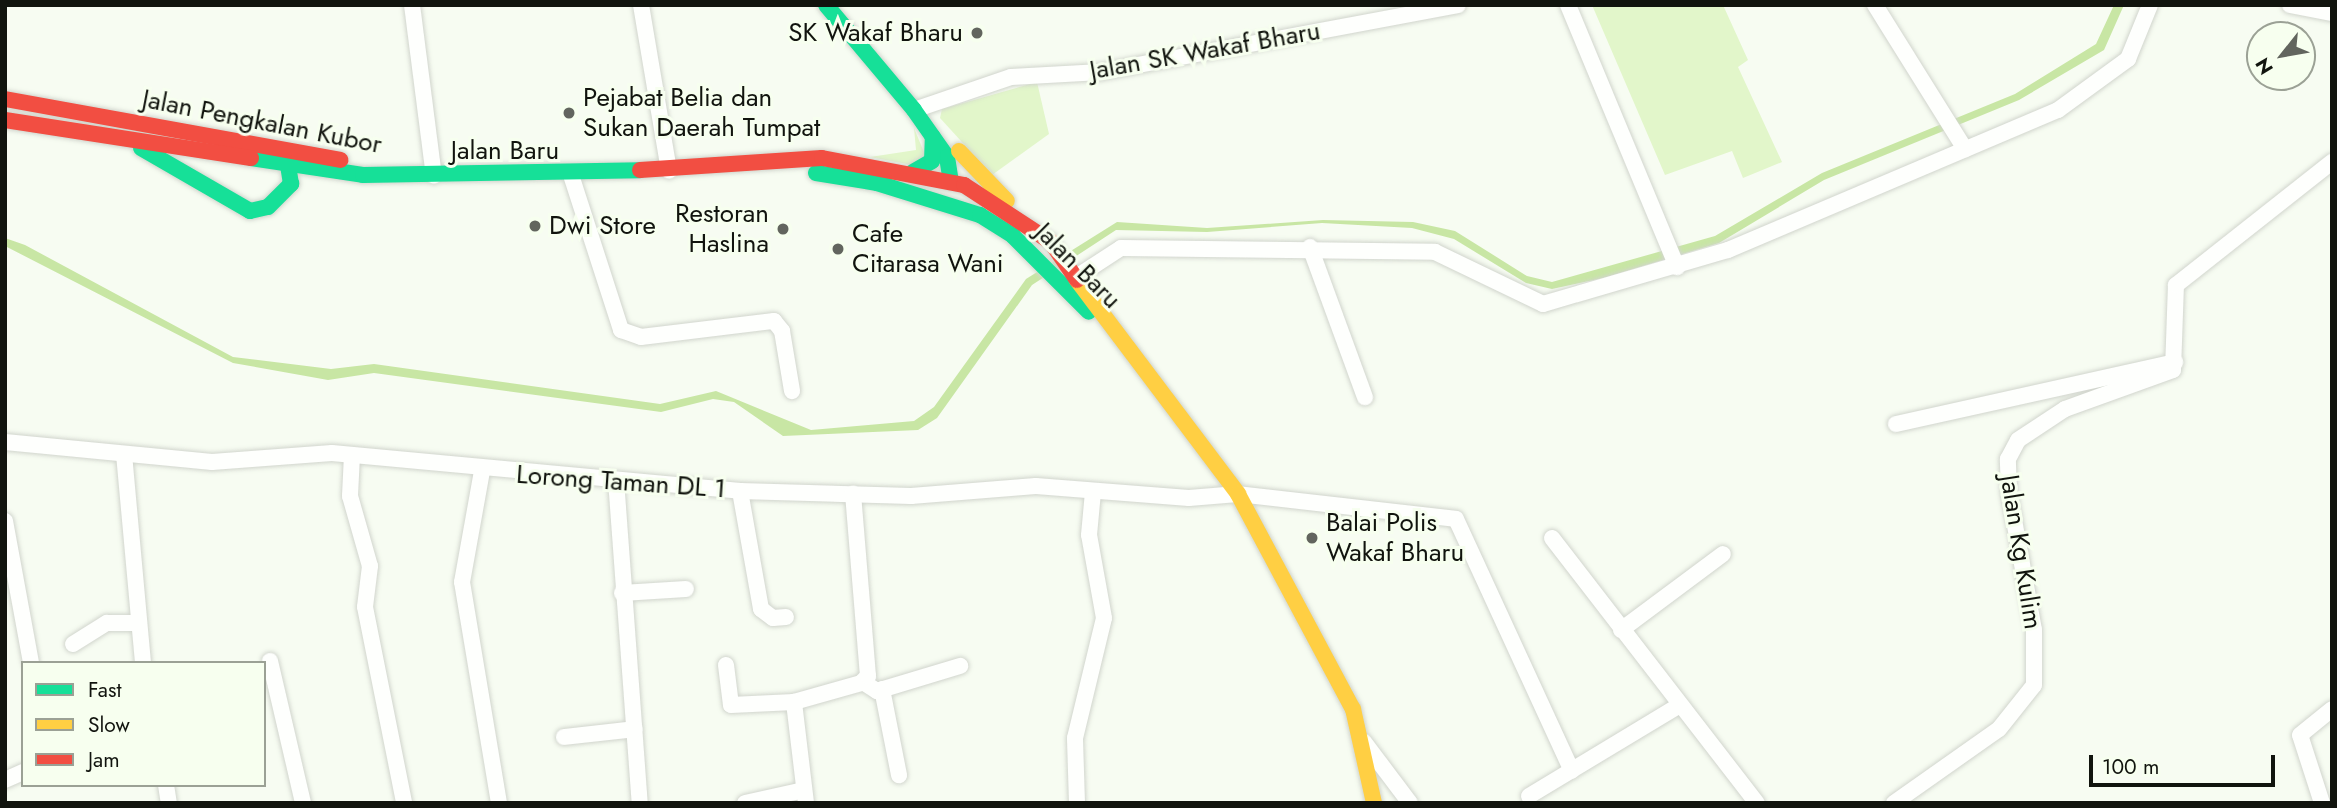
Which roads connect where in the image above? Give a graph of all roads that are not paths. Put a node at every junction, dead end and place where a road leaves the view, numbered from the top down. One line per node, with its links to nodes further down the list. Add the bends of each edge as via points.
1 (412, 5): 24 (street)
2 (641, 5): 21 (street)
3 (826, 5): 11 (main road)
4 (1458, 5): 11 (street, Jalan SK Wakaf Bharu, via 1101,72 1011,77)
5 (1568, 5): 31 (street)
6 (1875, 5): 16 (street)
7 (2150, 5): 16 (street, via 2128,59 2058,110)
8 (2290, 5): 9 (street)
9 (2332, 13)
10 (5, 99): 15 (main road, Jalan Pengkalan Kubor)
11 (914, 110): 14 (main road); 17 (main road)
12 (5, 120): 13 (main road, Jalan Pengkalan Kubor)
13 (118, 136): 20 (main road, Jalan Pengkalan Kubor); 20 (main road, via 250,211 282,198)
14 (933, 137): 22 (main road, via 932,161); 26 (main road, via 947,157)
15 (281, 147): 20 (main road); 23 (main road, Jalan Pengkalan Kubor)
16 (1965, 149): 31 (street)
17 (959, 152): 26 (main road); 29 (main road)
18 (2332, 162): 34 (street, via 2176,285)
19 (775, 163): 21 (main road, Jalan Baru); 22 (main road, Jalan Baru, via 822,158); 27 (main road, Jalan Baru)
20 (293, 167): 23 (main road, Jalan Pengkalan Kubor)
21 (669, 171): 25 (main road, Jalan Baru)
22 (913, 172): 26 (main road, Jalan Baru)
23 (403, 175): 24 (main road, Jalan Baru)
24 (434, 176): 25 (main road, Jalan Baru)
25 (571, 176): 35 (street, via 621,330 641,337 774,321 782,331)
26 (957, 186): 27 (main road); 28 (main road); 29 (main road, Jalan Baru)
27 (917, 193): 28 (main road, Jalan Baru)
28 (980, 215): 33 (main road, Jalan Baru, via 1021,243)
29 (1026, 220): 32 (main road, Jalan Baru)
30 (1310, 247): 31 (street, via 1435,252 1543,304); 32 (street, via 1121,248); 37 (street)
31 (1675, 263)
32 (1078, 276): 33 (main road, Jalan Baru)
33 (1114, 336): 47 (main road)
34 (2175, 362): 36 (street); 39 (street, Jalan Kg Kulim, via 2157,380 2065,409)
35 (792, 391)
36 (2029, 396): 38 (street); 39 (street)
37 (1365, 397)
38 (1896, 424)
39 (2036, 426): 86 (street, Jalan Kg Kulim, via 2008,459 2037,658 2034,685 1999,729)
40 (5, 442): 41 (street, Lorong Taman DL 1)
41 (124, 454): 42 (street, Lorong Taman DL 1, via 242,462 307,453); 55 (street, via 141,590)
42 (352, 455): 43 (street, Lorong Taman DL 1); 78 (street, via 350,495 370,566 365,607)
43 (482, 471): 44 (street, Lorong Taman DL 1); 79 (street, via 462,582)
44 (616, 480): 45 (street, Lorong Taman DL 1); 53 (street)
45 (740, 491): 48 (street, Lorong Taman DL 1); 54 (street, via 761,609 773,618)
46 (1093, 492): 47 (street, Lorong Taman DL 1, via 1189,498); 48 (street, Lorong Taman DL 1, via 1035,486); 82 (street, via 1089,535 1104,618 1075,738)
47 (1238, 494): 70 (main road, via 1338,676); 71 (street, Lorong Taman DL 1, via 1456,519)
48 (853, 495): 63 (street, via 869,671)
49 (5, 521): 59 (street)
50 (1552, 538): 56 (street)
51 (1723, 554): 56 (street)
52 (686, 589): 53 (street)
53 (622, 593): 68 (street)
54 (786, 617)
55 (135, 623): 57 (street, via 107,623); 60 (street)
56 (1620, 630): 66 (street)
57 (73, 644)
58 (270, 660): 77 (street)
59 (31, 661)
60 (143, 661)
61 (726, 665): 65 (street, via 731,705)
62 (960, 666): 64 (street)
63 (863, 682): 64 (street); 65 (street)
64 (882, 689): 73 (street)
65 (794, 702): 75 (street)
66 (1678, 706): 71 (street); 85 (street)
67 (2332, 709): 87 (street, via 2300,735)
68 (635, 729): 69 (street); 80 (street)
69 (564, 737)
70 (1364, 742): 83 (main road); 84 (street)
71 (1572, 771): 76 (street)
72 (21, 773): 74 (street)
73 (899, 775)
74 (5, 780)
75 (805, 796): 81 (street)
76 (1529, 796)
77 (303, 803)
78 (404, 803)
79 (499, 803)
80 (640, 803)
81 (745, 803)
82 (1077, 803)
83 (1374, 803)
84 (1410, 803)
85 (1757, 803)
86 (1894, 803)
87 (2322, 803)

